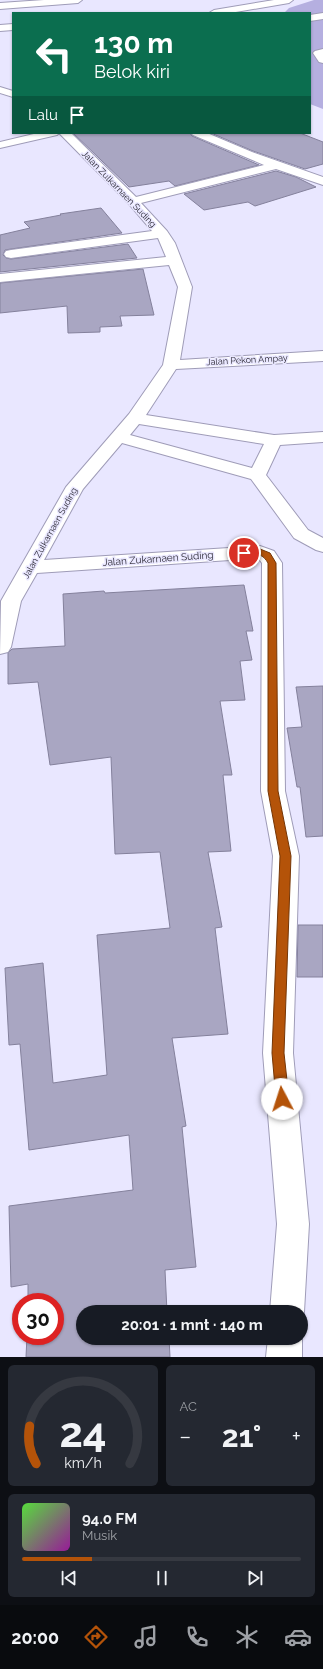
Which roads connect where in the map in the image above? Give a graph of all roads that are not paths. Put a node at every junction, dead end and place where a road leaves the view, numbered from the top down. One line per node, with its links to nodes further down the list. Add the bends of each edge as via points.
1 (78, 0): 3 (street)
2 (289, 0): 6 (street)
3 (41, 3): 4 (street); 5 (street)
4 (0, 6)
5 (44, 12)
6 (220, 12)
7 (323, 16): 8 (street)
8 (311, 18)
9 (12, 27): 10 (street)
10 (0, 28)
11 (323, 52): 12 (street, via 318,53)
12 (323, 60)
13 (0, 90): 14 (street)
14 (12, 94)
15 (49, 134): 18 (street)
16 (66, 134): 21 (street, Jalan Zulkarnaen Suding)
17 (199, 134): 19 (street)
18 (0, 145)
19 (277, 165): 20 (street); 21 (street)
20 (323, 181)
21 (133, 201): 22 (street, Jalan Zulkarnaen Suding)
22 (162, 234): 23 (street); 24 (street, Jalan Zulkarnaen Suding)
23 (11, 254)
24 (175, 260): 25 (street); 27 (street, Jalan Zulkarnaen Suding, via 186,287)
25 (0, 278)
26 (323, 356): 27 (street, Jalan Pekon Ampay)
27 (171, 365): 28 (street, Jalan Zulkarnaen Suding)
28 (135, 418): 29 (street); 30 (street, Jalan Zulkarnaen Suding)
29 (212, 431): 32 (street); 33 (street)
30 (118, 437): 33 (street); 36 (street, Jalan Zulkarnaen Suding, via 75,487)
31 (323, 437): 32 (street)
32 (274, 440): 34 (street)
33 (192, 456): 34 (street)
34 (256, 475): 35 (street, via 301,534)
35 (323, 546)
36 (30, 567): 37 (street, Jalan Zulkarnaen Suding, via 11,601); 38 (street, Jalan Zukarnaen Suding, via 260,552 267,555 272,563 273,791 286,856 278,1053 293,1224)
37 (0, 647)
38 (287, 1305)
39 (285, 1345): 40 (street)
40 (284, 1357)

